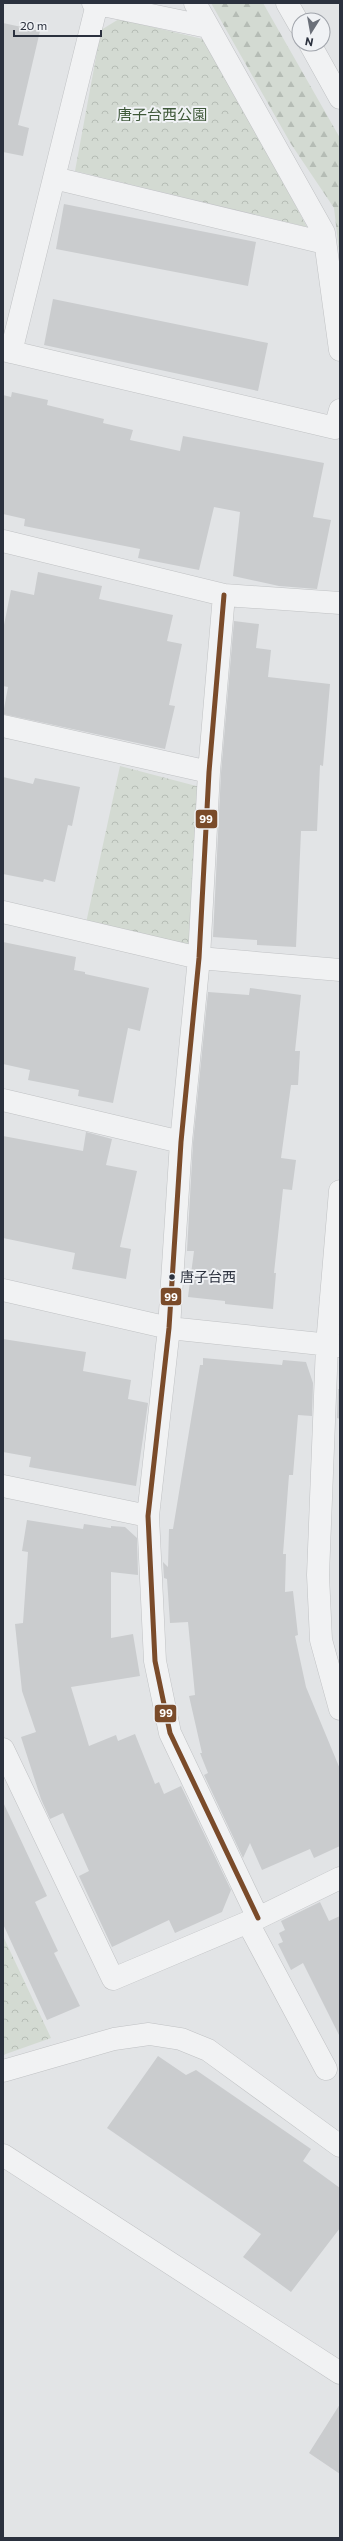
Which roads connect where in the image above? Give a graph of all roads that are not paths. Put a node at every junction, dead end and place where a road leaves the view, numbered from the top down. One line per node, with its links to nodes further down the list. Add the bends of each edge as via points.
1 (95, 3): 5 (street); 8 (street)
2 (194, 3): 5 (street)
3 (287, 3): 4 (street)
4 (292, 12)
5 (208, 27): 9 (street, via 324,233)
6 (314, 52): 7 (street)
7 (340, 98)
8 (54, 178): 9 (street); 11 (street)
9 (325, 243): 10 (street)
10 (340, 350)
11 (7, 351): 12 (street, via 335,428)
12 (340, 410)
13 (3, 541): 14 (street)
14 (224, 595): 15 (street); 17 (street)
15 (340, 603)
16 (3, 726): 17 (street)
17 (208, 772): 19 (street)
18 (3, 912): 19 (street)
19 (199, 958): 20 (street); 22 (street)
20 (340, 970)
21 (3, 1100): 22 (street)
22 (181, 1142): 25 (street)
23 (340, 1191): 26 (street)
24 (3, 1290): 25 (street)
25 (169, 1328): 26 (street); 28 (street)
26 (334, 1346): 29 (street, via 318,1575 321,1640)
27 (3, 1486): 28 (street)
28 (148, 1516): 32 (street, via 155,1661 170,1733)
29 (340, 1709)
30 (3, 1749): 32 (street, via 113,1979)
31 (340, 1878): 32 (street)
32 (253, 1921): 33 (street)
33 (326, 2069)
34 (3, 2071): 35 (street, via 114,2039 149,2034 181,2039 208,2050)
35 (340, 2146)
36 (3, 2155): 37 (street)
37 (340, 2373)

